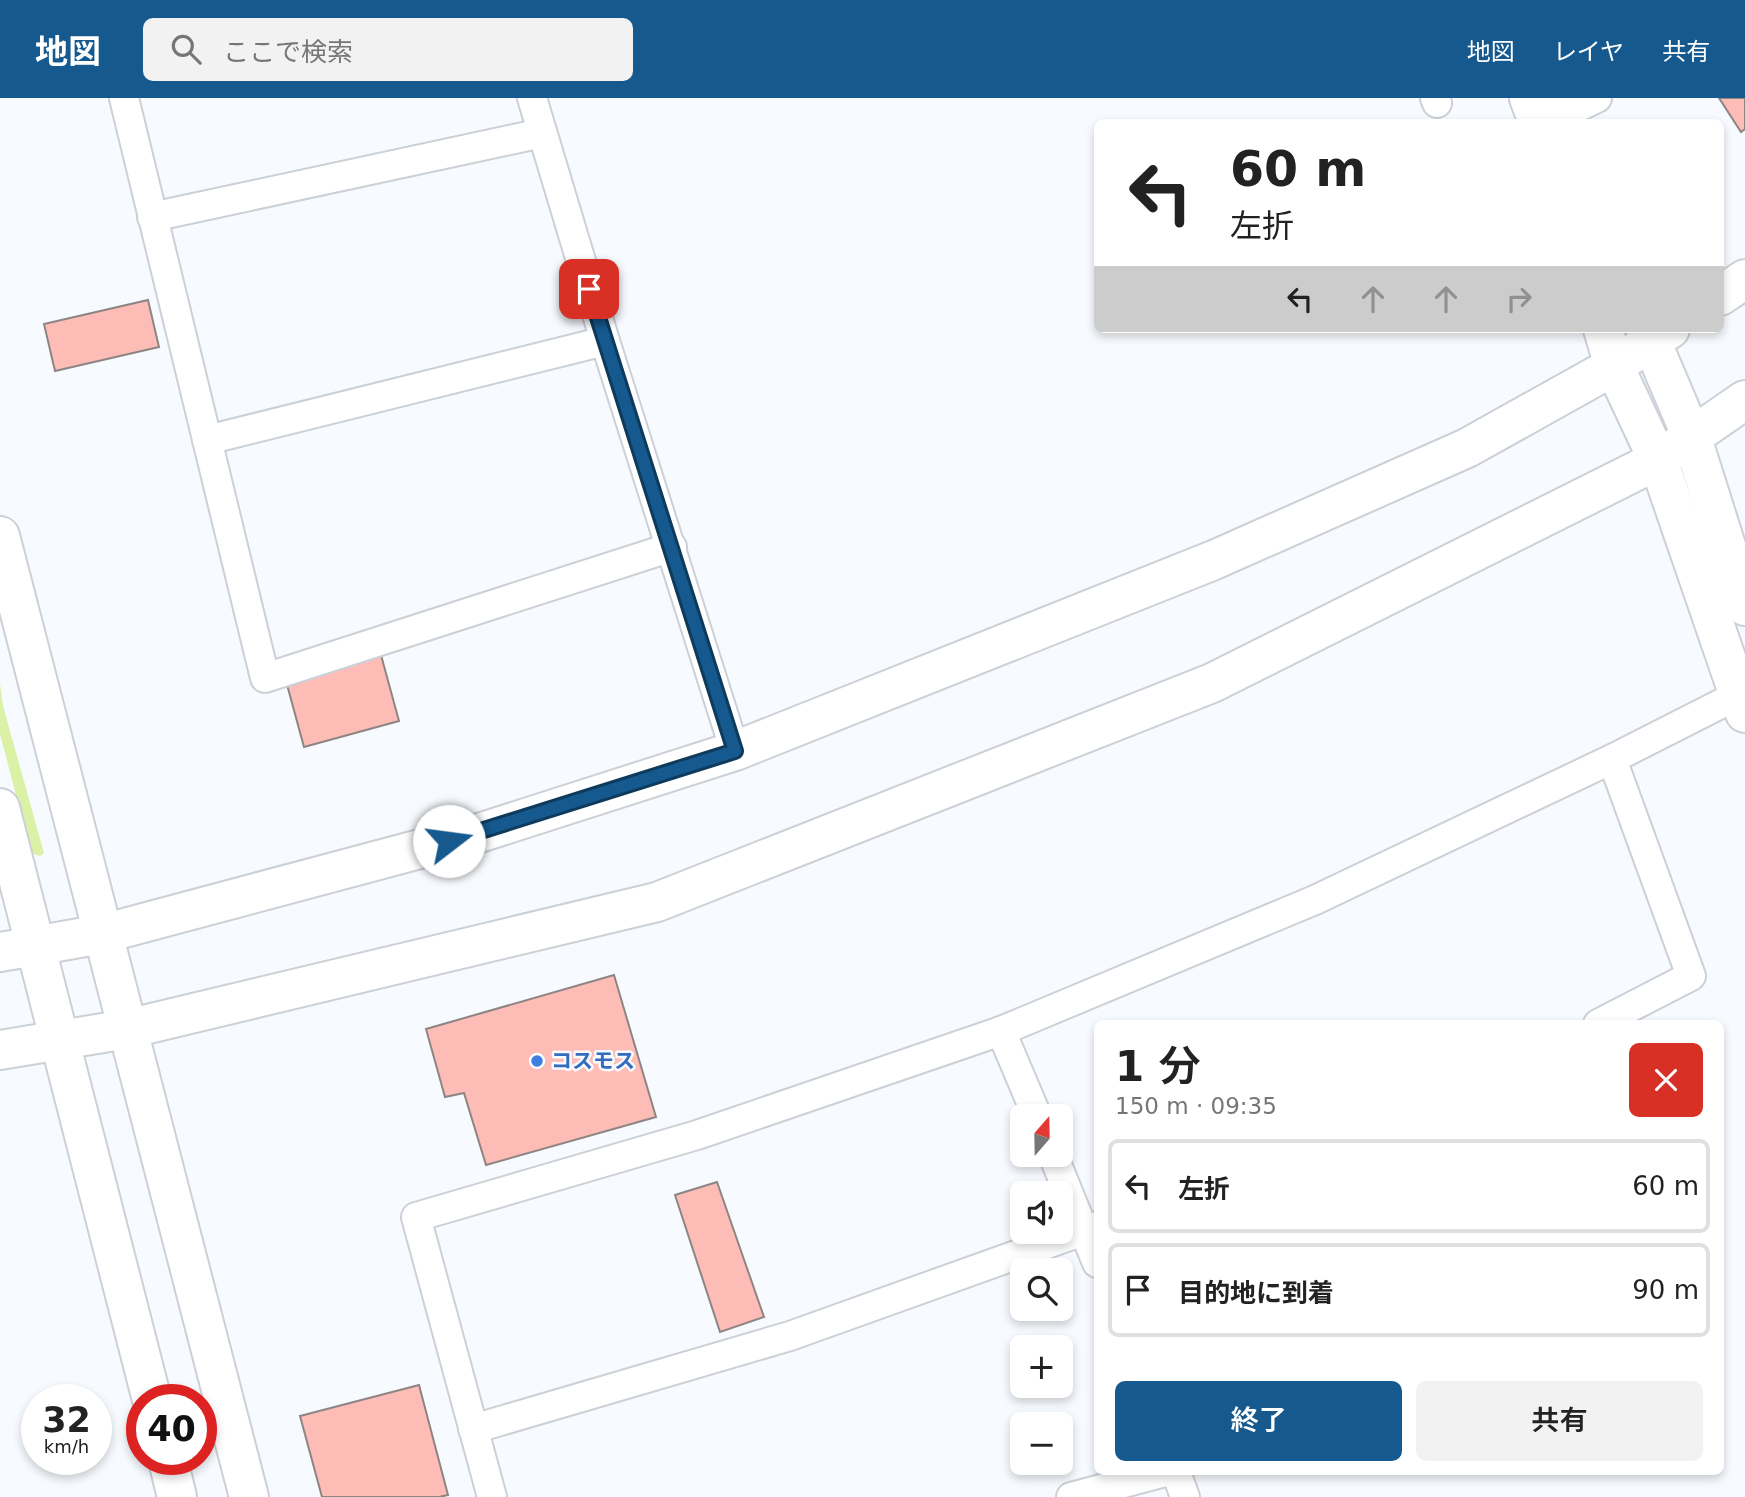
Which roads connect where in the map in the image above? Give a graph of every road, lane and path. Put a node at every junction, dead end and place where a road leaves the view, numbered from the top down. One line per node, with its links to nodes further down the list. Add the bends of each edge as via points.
1 (124, 98): 6 (street)
2 (532, 98): 5 (street)
3 (1529, 98): 4 (street)
4 (1562, 113)
5 (542, 133): 6 (street); 11 (street)
6 (152, 218): 15 (street)
7 (1745, 279): 8 (street)
8 (1724, 293)
9 (1604, 333): 12 (street)
10 (1656, 333): 12 (street); 14 (street)
11 (605, 341): 15 (street); 18 (street)
12 (1614, 366): 16 (street); 21 (street, via 1467,447 1214,560)
13 (1745, 400): 14 (street)
14 (1691, 435): 16 (street); 19 (street)
15 (207, 440): 18 (street, via 265,678)
16 (1658, 460): 20 (street); 27 (street, via 1212,683 657,902)
17 (0, 536): 24 (street)
18 (672, 547): 21 (street)
19 (1745, 606)
20 (1741, 704): 22 (street)
21 (735, 751): 24 (street, via 476,834)
22 (1612, 759): 26 (street, via 1691,976); 28 (street, via 1315,900)
23 (0, 807): 25 (street)
24 (102, 934): 25 (street); 27 (street)
25 (18, 949): 29 (street)
26 (1606, 1020)
27 (127, 1029): 29 (street); 41 (street)
28 (1001, 1031): 31 (street); 36 (street, via 697,1135 416,1217)
29 (61, 1039): 30 (street); 35 (street)
30 (0, 1050)
31 (1032, 1104)
32 (1059, 1167): 33 (street)
33 (1091, 1228): 34 (street); 36 (street, via 790,1336)
34 (1094, 1246)
35 (148, 1384)
36 (473, 1429): 42 (street)
37 (171, 1475): 40 (street)
38 (1154, 1475): 43 (street)
39 (1177, 1475): 44 (street)
40 (177, 1497)
41 (249, 1497)
42 (492, 1497)
43 (1071, 1497)
44 (1185, 1497)

